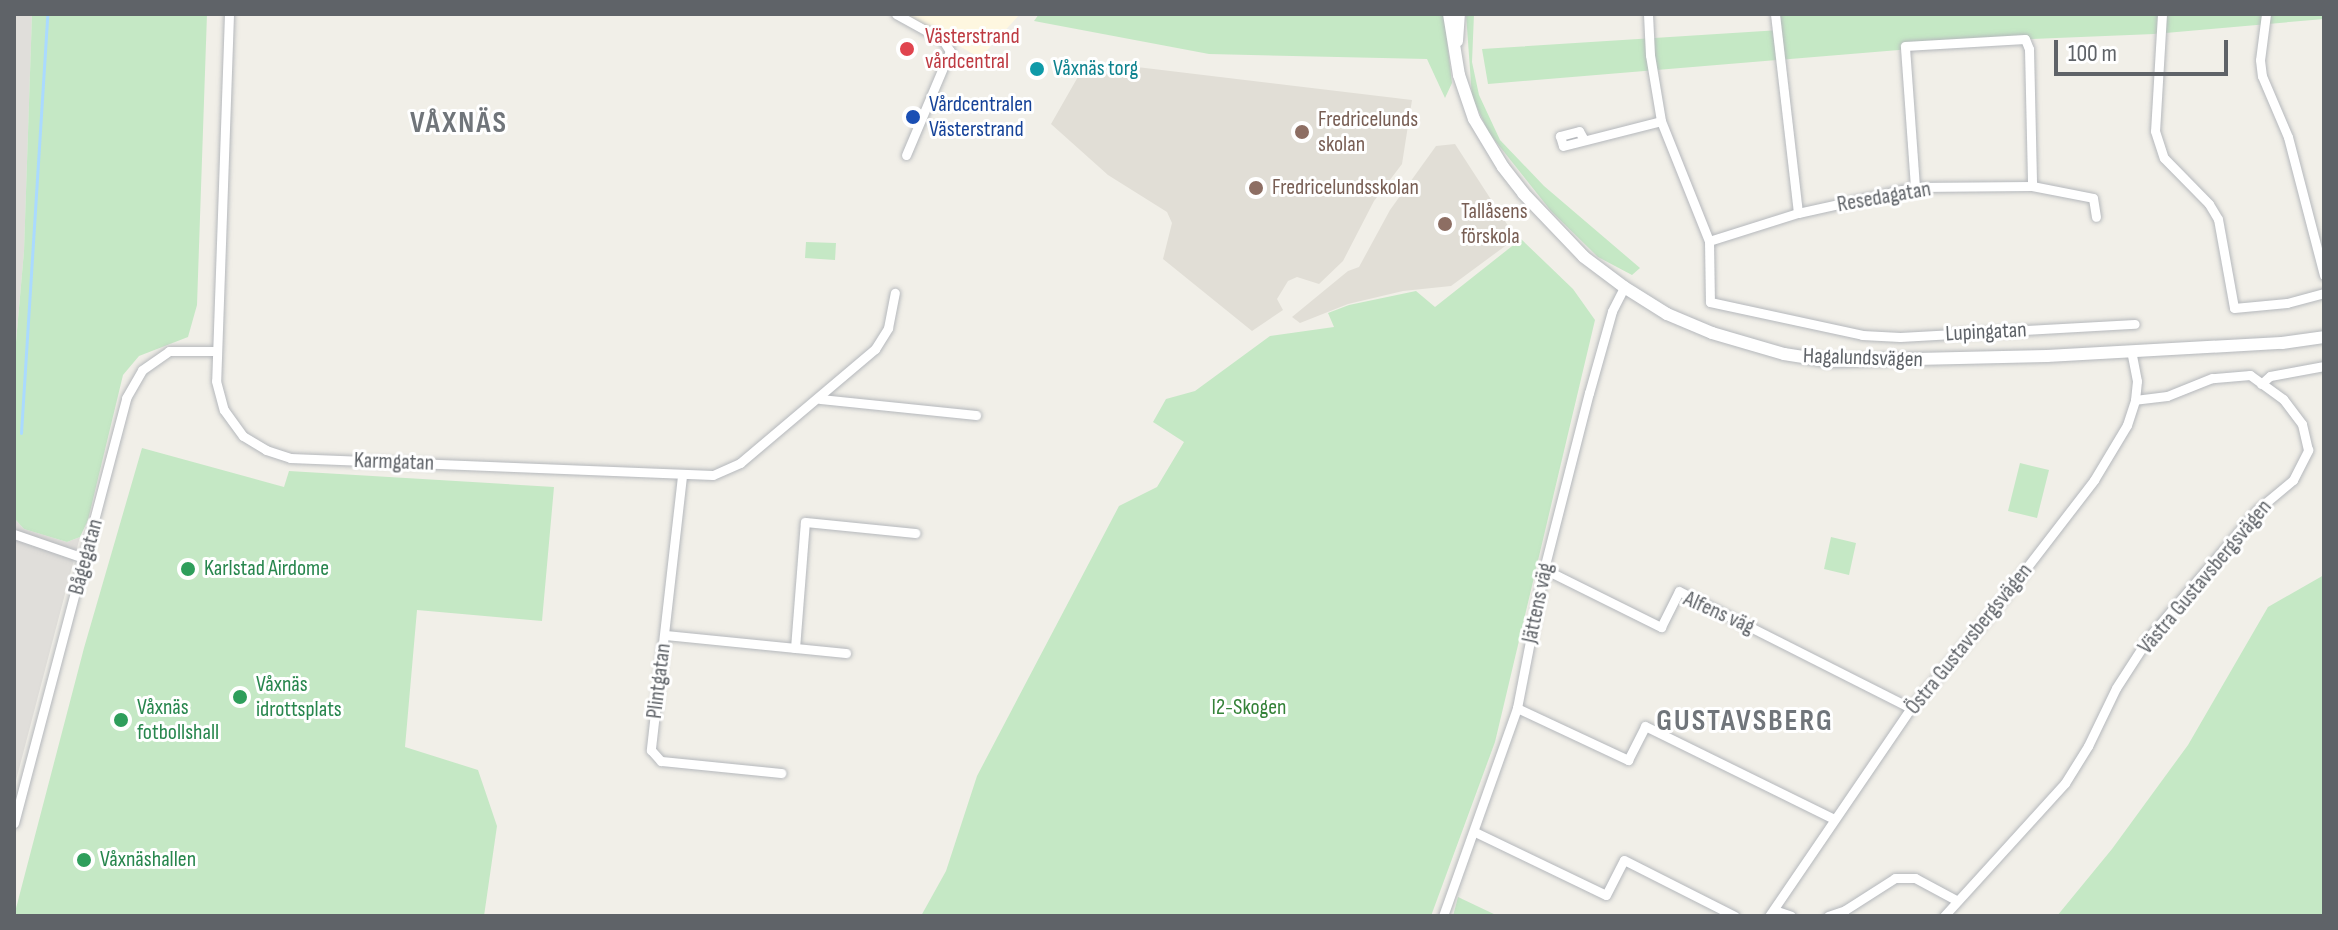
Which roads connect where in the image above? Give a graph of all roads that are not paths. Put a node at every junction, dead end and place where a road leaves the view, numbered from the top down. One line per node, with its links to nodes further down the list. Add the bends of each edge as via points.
1 (229, 14): 24 (street, Karmgatan)
2 (896, 14): 12 (street, via 950,47)
3 (1449, 14): 9 (street, Hagalundsvägen)
4 (1459, 14): 9 (street, Hagalundsvägen)
5 (1648, 14): 10 (street)
6 (1775, 14): 15 (street)
7 (2162, 14): 21 (street, via 2155,131 2164,158 2218,219 2234,308)
8 (2266, 14): 18 (street, via 2262,76 2288,137)
9 (1456, 44): 19 (street, Hagalundsvägen, via 1465,97 1503,167 1584,257)
10 (1661, 121): 11 (street); 17 (street)
11 (1584, 140)
12 (906, 155)
13 (2032, 186): 14 (street, Resedagatan); 14 (street, via 2025,39 1905,46); 16 (street, Resedagatan, via 2093,198)
14 (1915, 187): 15 (street, Resedagatan)
15 (1798, 213): 17 (street, Resedagatan)
16 (2096, 217)
17 (1709, 241): 22 (street, Lupingatan, via 1710,302 1862,335)
18 (2324, 275)
19 (1624, 287): 25 (street, Hagalundsvägen, via 1667,314 1712,333 1828,361); 35 (street, Jättens väg, via 1612,311)
20 (895, 293): 28 (street, Karmgatan, via 884,338)
21 (2324, 293)
22 (2135, 324)
23 (2324, 337): 25 (street, Hagalundsvägen)
24 (215, 351): 31 (street, Karmgatan, via 224,410 243,436 290,458); 34 (street, Bågegatan, via 169,351 142,370 126,398)
25 (2131, 351): 29 (street, Östra Gustavsbergsvägen)
26 (2324, 366): 27 (street, via 2270,376)
27 (2261, 384): 29 (street, Västra Gustavsbergsvägen, via 2250,375 2212,378 2167,396); 45 (street, Västra Gustavsbergsvägen, via 2283,399 2302,424 2308,450 2293,480 2257,510 2149,637 2065,783)
28 (820, 399): 30 (street); 31 (street, Karmgatan, via 740,463 713,475)
29 (2135, 400): 40 (street, Östra Gustavsbergsvägen, via 2127,425 2094,480)
30 (976, 415)
31 (682, 476): 36 (street, Plintgatan)
32 (915, 533): 37 (street, via 805,522)
33 (14, 534): 34 (street)
34 (86, 559): 43 (street, Bågegatan)
35 (1544, 569): 39 (street, Jättens väg); 40 (street, Alfens väg, via 1661,627 1679,591)
36 (665, 635): 37 (street); 41 (street, Plintgatan, via 651,750 661,761)
37 (795, 648): 38 (street)
38 (846, 653)
39 (1517, 708): 42 (street, via 1628,760 1645,726); 44 (street, Jättens väg)
40 (1911, 708): 42 (street, Östra Gustavsbergsvägen)
41 (781, 773)
42 (1834, 819): 46 (street, Östra Gustavsbergsvägen)
43 (14, 823)
44 (1475, 832): 47 (street, Jättens väg); 48 (street, via 1606,895 1624,860)
45 (1956, 900): 50 (street, via 1915,878 1895,878); 51 (street, Västra Gustavsbergsvägen)
46 (1772, 913): 49 (street)
47 (1443, 916)
48 (1735, 916)
49 (1791, 916)
50 (1828, 916)
51 (1944, 916)

